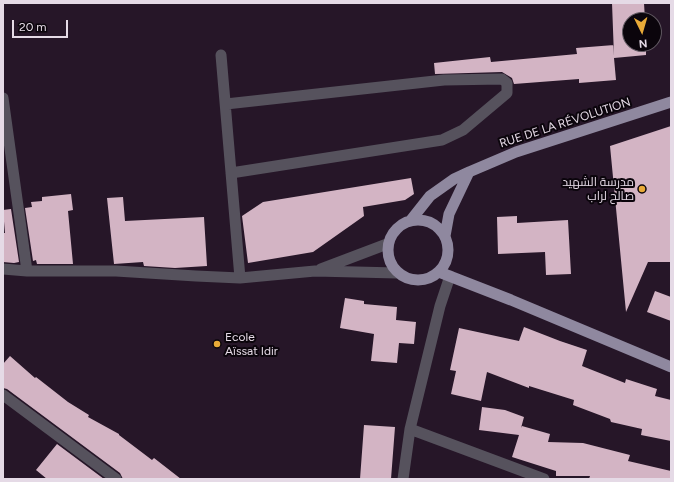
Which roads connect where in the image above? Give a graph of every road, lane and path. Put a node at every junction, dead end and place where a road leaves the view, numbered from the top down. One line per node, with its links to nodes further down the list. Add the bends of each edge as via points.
1 (221, 55): 4 (street)
2 (3, 98): 11 (street)
3 (671, 102): 5 (main road, RUE DE LA RÉVOLUTION, via 523,150)
4 (226, 104): 6 (street); 6 (street, via 444,80 502,79 507,83 507,93 463,130 442,140)
5 (469, 172): 7 (main road, RUE DE LA RÉVOLUTION, via 430,196); 8 (main road, via 449,214)
6 (232, 173): 16 (street)
7 (411, 220): 8 (main road, via 425,220 437,226); 9 (main road, via 400,225 392,233)
8 (445, 236): 13 (main road, via 448,256)
9 (387, 244): 12 (street); 14 (main road, via 388,260)
10 (3, 269): 11 (street)
11 (27, 271): 16 (street, via 116,271)
12 (315, 271): 14 (street); 16 (street)
13 (439, 272): 14 (main road, via 425,280 415,281); 15 (main road)
14 (397, 273)
15 (450, 276): 17 (main road); 19 (street, via 440,306)
16 (240, 278)
17 (671, 367)
18 (3, 395): 20 (street)
19 (410, 429): 21 (street); 22 (street)
20 (116, 479)
21 (403, 479)
22 (544, 479)

